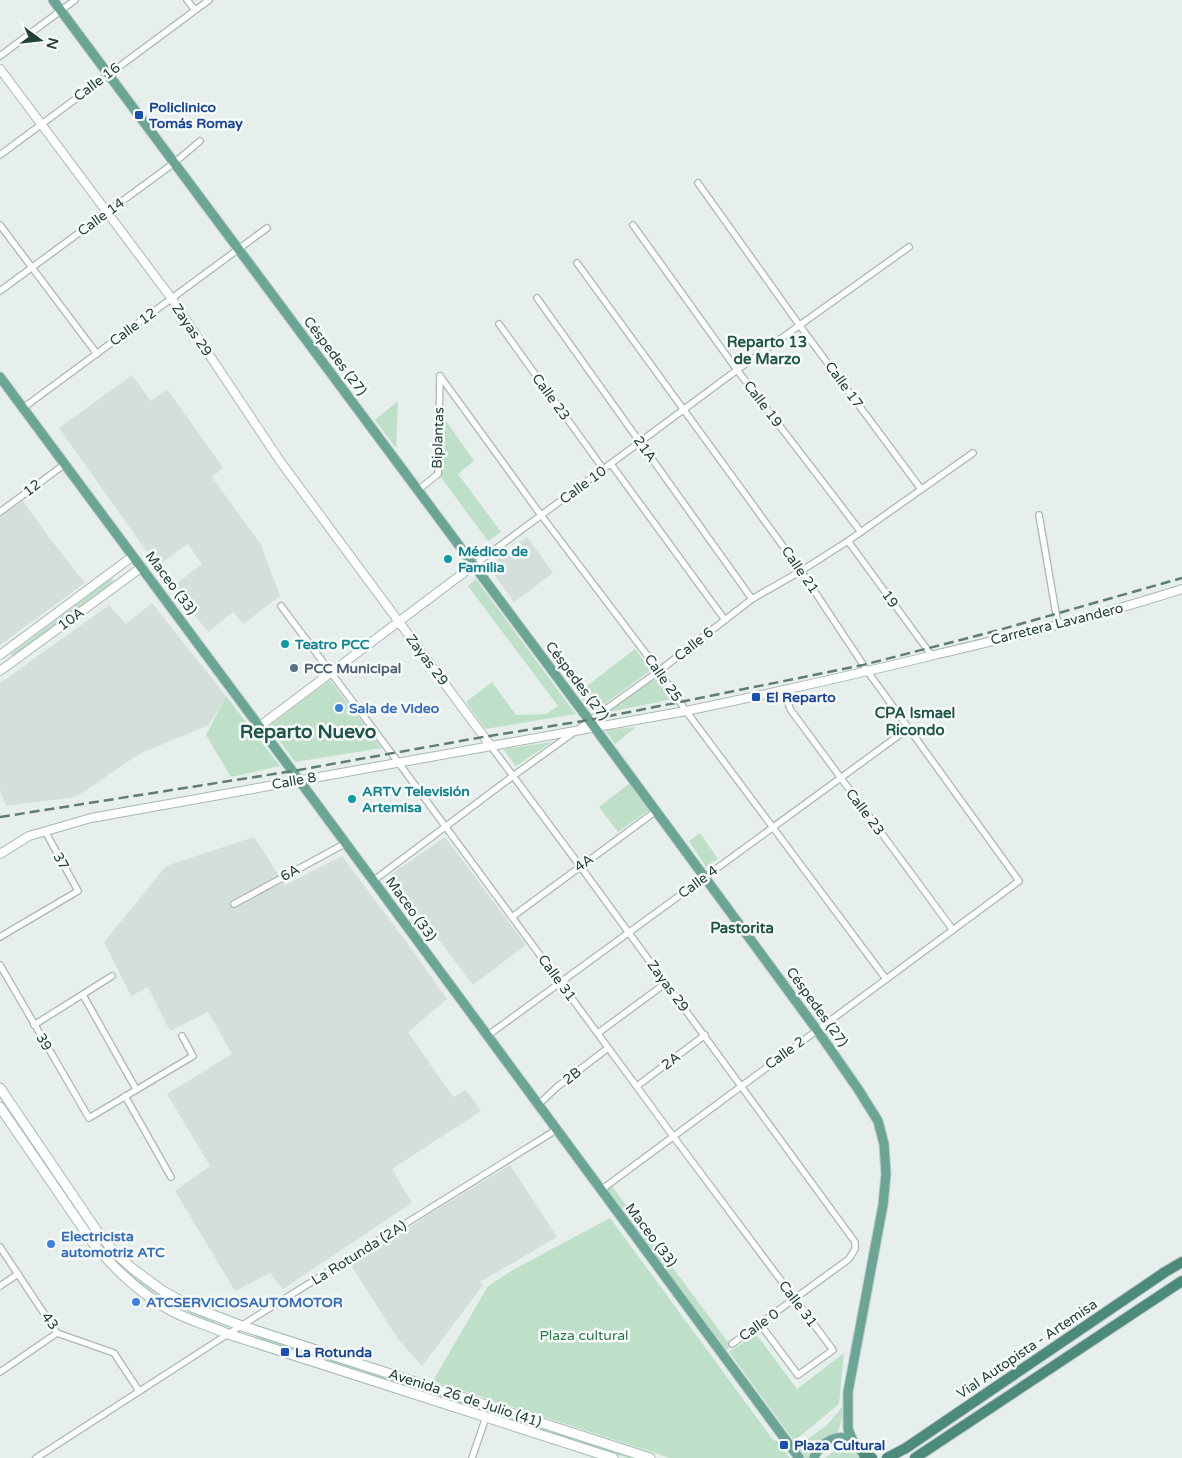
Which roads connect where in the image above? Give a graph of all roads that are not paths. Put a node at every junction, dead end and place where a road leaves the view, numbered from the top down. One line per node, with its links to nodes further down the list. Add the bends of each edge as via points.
1 (53, 0): 6 (main road, Céspedes (27))
2 (75, 0): 6 (street)
3 (187, 0): 5 (street)
4 (209, 0): 5 (street, Calle 16)
5 (195, 10): 9 (street, Calle 16)
6 (61, 11): 7 (street); 9 (main road, Céspedes (27))
7 (0, 56)
8 (0, 69): 10 (street, Zayas 29)
9 (108, 74): 10 (street, Calle 16); 13 (main road, Céspedes (27))
10 (41, 124): 12 (street, Calle 16); 15 (street, Zayas 29)
11 (200, 141): 13 (street, Calle 14)
12 (0, 155)
13 (174, 163): 15 (street, Calle 14); 20 (main road, Céspedes (27))
14 (698, 183): 27 (street, Calle 17)
15 (107, 212): 22 (street, Calle 14); 25 (street, Zayas 29)
16 (0, 224): 22 (street)
17 (633, 226): 29 (street, Calle 19)
18 (267, 228): 20 (street, Calle 12)
19 (909, 246): 27 (street, Calle 10)
20 (239, 249): 25 (street, Calle 12); 40 (main road, Céspedes (27))
21 (577, 263): 33 (street, Calle 21)
22 (32, 267): 23 (street, Calle 14); 28 (street)
23 (0, 291)
24 (537, 298): 34 (street, 21A)
25 (172, 299): 28 (street, Calle 12); 54 (street, Zayas 29, via 280,461)
26 (499, 324): 38 (street, Calle 23)
27 (800, 326): 29 (street, Calle 10); 39 (street, Calle 17)
28 (97, 354): 32 (street, Calle 12)
29 (737, 370): 33 (street, Calle 10); 44 (street, Calle 19)
30 (440, 376): 40 (street, Biplantas, via 438,474); 42 (street, Calle 25)
31 (0, 377): 32 (main road, Maceo (33))
32 (23, 408): 36 (main road, Maceo (33))
33 (684, 409): 34 (street, Calle 10); 49 (street, Calle 21)
34 (640, 443): 37 (street, Calle 10); 51 (street, 21A)
35 (973, 453): 39 (street, Calle 6)
36 (65, 464): 41 (street, 12); 46 (main road, Maceo (33))
37 (611, 464): 38 (street, Calle 10); 53 (street)
38 (604, 470): 42 (street, Calle 10)
39 (921, 489): 44 (street, Calle 6)
40 (418, 490): 47 (main road, Céspedes (27))
41 (0, 512)
42 (542, 515): 47 (street, Calle 10); 60 (street, Calle 25)
43 (1039, 515): 55 (street)
44 (861, 532): 45 (street, Calle 6)
45 (848, 541): 49 (street, Calle 6); 57 (street, 19)
46 (133, 556): 48 (main road, Maceo (33)); 56 (street, 10A)
47 (474, 565): 54 (street, Calle 10); 65 (main road, Céspedes (27))
48 (142, 567): 58 (street, 10A); 66 (main road, Maceo (33))
49 (801, 571): 51 (street, Calle 6); 61 (street, Calle 21)
50 (1182, 589): 55 (street, Carretera Lavandero)
51 (752, 599): 53 (street, Calle 6)
52 (281, 606): 62 (street, Calle 31)
53 (725, 620): 60 (street, Calle 6)
54 (398, 621): 62 (street, Calle 10); 69 (street, Zayas 29)
55 (1058, 625): 57 (street, Carretera Lavandero)
56 (0, 655): 58 (street)
57 (932, 656): 61 (street, Carretera Lavandero)
58 (8, 665): 59 (street, 10A)
59 (0, 671)
60 (659, 671): 64 (street, Calle 25); 65 (street, Calle 6)
61 (868, 672): 63 (street, Carretera Lavandero); 67 (street, Calle 21)
62 (330, 673): 66 (street, Calle 10); 70 (street, Calle 31)
63 (784, 690): 64 (street, Calle 8); 72 (street, Calle 23, via 790,709)
64 (686, 711): 65 (street, Calle 8); 76 (street, Calle 25)
65 (592, 724): 68 (street, Calle 8); 74 (main road, Céspedes (27))
66 (260, 726): 73 (main road, Maceo (33))
67 (909, 728): 72 (street, Calle 4); 83 (street, Calle 21)
68 (577, 730): 69 (street, Calle 8); 71 (street)
69 (490, 745): 70 (street, Calle 8); 71 (street, Zayas 29)
70 (398, 762): 73 (street, Calle 8); 75 (street, Calle 31)
71 (513, 776): 75 (street); 80 (street, Zayas 29)
72 (840, 779): 76 (street, Calle 4); 86 (street, Calle 23)
73 (300, 780): 77 (street, Calle 8, via 91,818); 78 (main road, Maceo (33))
74 (656, 811): 80 (street, 4A); 81 (main road, Céspedes (27))
75 (446, 828): 82 (street); 85 (street, Calle 31)
76 (773, 828): 81 (street, Calle 4); 91 (street, Calle 25)
77 (45, 831): 79 (street, Calle 8, via 29,836); 88 (street, 37, via 78,890)
78 (346, 843): 82 (main road, Maceo (33)); 84 (street, 6A)
79 (0, 854)
80 (580, 866): 85 (street, 4A); 87 (street, Zayas 29)
81 (705, 877): 87 (street, Calle 4); 96 (main road, Céspedes (27))
82 (374, 881): 100 (main road, Maceo (33))
83 (1019, 881): 86 (street, Calle 2)
84 (234, 904)
85 (512, 917): 92 (street, Calle 31)
86 (953, 930): 91 (street, Calle 2)
87 (629, 932): 92 (street, Calle 4); 93 (street, Zayas 29)
88 (0, 937)
89 (0, 965): 95 (street, 39)
90 (112, 976): 94 (street)
91 (886, 979): 96 (street, Calle 2)
92 (560, 982): 97 (street, Calle 31); 100 (street, Calle 4)
93 (666, 982): 97 (street); 98 (street, Zayas 29)
94 (83, 995): 95 (street); 105 (street)
95 (34, 1025): 106 (street, 39, via 89,1118)
96 (817, 1030): 103 (street, Calle 2); 128 (main road, Céspedes (27), via 878,1121 884,1144 883,1205 848,1392 848,1429)
97 (598, 1034): 101 (street, Calle 31)
98 (705, 1035): 102 (street, 2A); 103 (street, Zayas 29)
99 (182, 1036): 105 (street, via 193,1056)
100 (487, 1036): 107 (main road, Maceo (33))
101 (608, 1048): 102 (street, Calle 31); 107 (street, 2B, via 557,1087)
102 (637, 1086): 110 (street, Calle 31)
103 (742, 1086): 110 (street, Calle 2); 114 (street, Zayas 29, via 855,1242)
104 (0, 1088): 121 (main road, Avenida 26 de Julio (41), via 116,1253 163,1291 192,1307)
105 (136, 1090): 106 (street)
106 (125, 1096): 111 (street)
107 (538, 1106): 109 (main road, Maceo (33))
108 (0, 1107): 123 (main road, Avenida 26 de Julio (41), via 110,1264 178,1314)
109 (556, 1130): 112 (main road, Maceo (33)); 121 (street, La Rotunda (2A))
110 (673, 1136): 112 (street, Calle 2); 119 (street, Calle 31)
111 (171, 1177)
112 (600, 1190): 134 (main road, Maceo (33))
113 (0, 1247): 116 (street, 43)
114 (855, 1249): 119 (street, Calle 0, via 849,1259)
115 (1182, 1262): 136 (highway, Vial Autopista - Artemisa)
116 (18, 1274): 118 (street); 122 (street, 43)
117 (1182, 1281): 137 (highway, Vial Autopista - Artemisa)
118 (0, 1286)
119 (795, 1299): 120 (street, Calle 0); 120 (street, Calle 31, via 833,1350 798,1375)
120 (760, 1324): 124 (street, Calle 0)
121 (242, 1326): 123 (street, La Rotunda (2A)); 133 (main road, Avenida 26 de Julio (41))
122 (57, 1333): 125 (street); 126 (street, 43, via 114,1353)
123 (228, 1334): 126 (street, La Rotunda (2A)); 127 (main road, Avenida 26 de Julio (41))
124 (732, 1344)
125 (0, 1372)
126 (139, 1391): 130 (street, La Rotunda (2A))
127 (486, 1417): 131 (street); 132 (main road, Avenida 26 de Julio (41))
128 (853, 1441): 129 (main road); 135 (main road, via 842,1438 824,1442)
129 (867, 1457)
130 (36, 1458)
131 (472, 1458)
132 (613, 1458)
133 (650, 1458)
134 (799, 1458)
135 (814, 1458)
136 (887, 1458)
137 (915, 1458)

